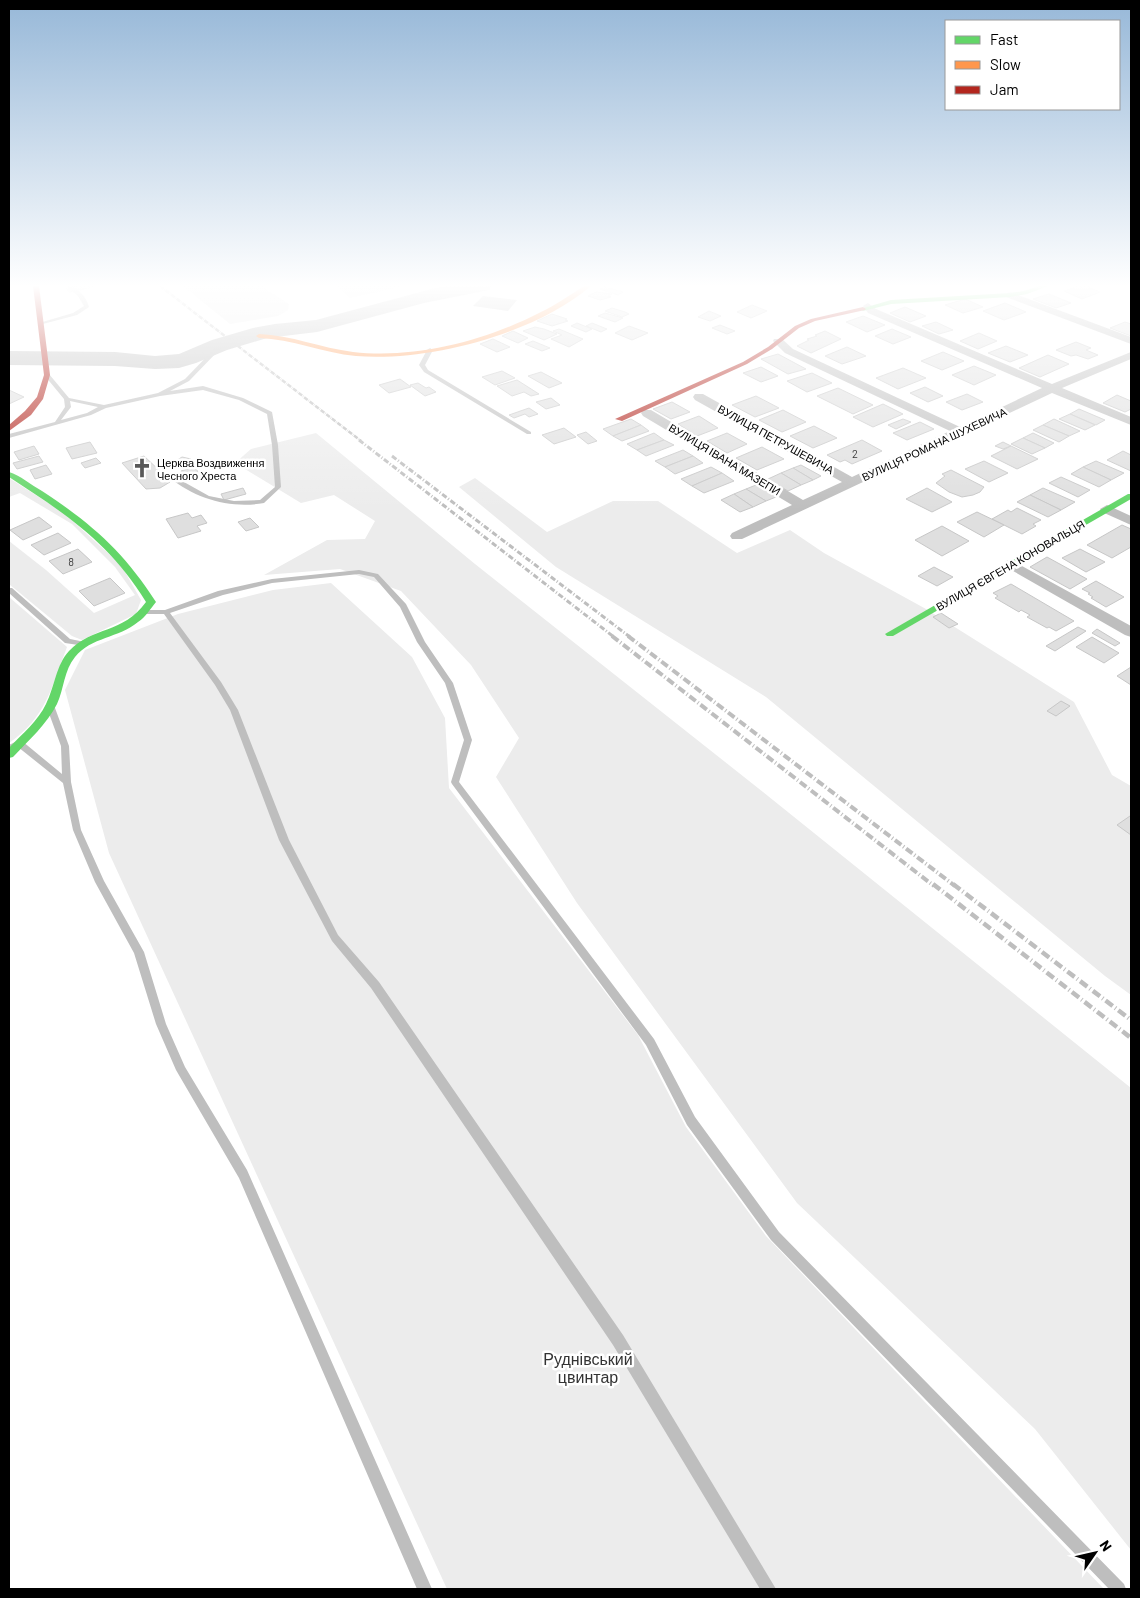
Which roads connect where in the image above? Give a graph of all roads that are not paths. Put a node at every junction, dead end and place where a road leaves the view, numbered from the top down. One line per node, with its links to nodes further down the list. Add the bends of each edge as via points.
1 (45, 361): 8 (street)
2 (206, 361): 10 (lane, via 187,380)
3 (424, 361): 20 (lane, via 422,365 426,371)
4 (749, 361): 15 (street)
5 (809, 361): 19 (street)
6 (987, 361): 9 (street)
7 (1117, 361): 9 (street, ВУЛИЦЯ РОМАНА ШУХЕВИЧА)
8 (47, 372): 12 (lane); 18 (street, via 40,397 28,413)
9 (1051, 388): 16 (street); 19 (street, ВУЛИЦЯ РОМАНА ШУХЕВИЧА)
10 (160, 394): 13 (lane); 23 (lane, via 203,388 241,399 270,413 275,445 278,487 262,502 234,504 207,497)
11 (699, 397): 24 (street, ВУЛИЦЯ ПЕТРУШЕВИЧА)
12 (67, 399): 13 (lane); 17 (lane, via 68,408)
13 (104, 407): 17 (lane)
14 (647, 413): 26 (street, ВУЛИЦЯ ІВАНА МАЗЕПИ)
15 (619, 420)
16 (1131, 420)
17 (57, 421): 21 (lane)
18 (11, 426)
19 (961, 432): 24 (street, ВУЛИЦЯ РОМАНА ШУХЕВИЧА)
20 (529, 433)
21 (9, 436)
22 (9, 474): 32 (street, via 96,532 129,567 145,590 151,602)
23 (173, 478)
24 (852, 482): 26 (street, ВУЛИЦЯ РОМАНА ШУХЕВИЧА)
25 (1131, 496): 27 (street, ВУЛИЦЯ ЄВГЕНА КОНОВАЛЬЦЯ)
26 (802, 505): 29 (street, ВУЛИЦЯ РОМАНА ШУХЕВИЧА)
27 (1107, 509): 28 (street); 30 (street, ВУЛИЦЯ ЄВГЕНА КОНОВАЛЬЦЯ)
28 (1131, 521)
29 (738, 536)
30 (1011, 564): 34 (street); 35 (street, ВУЛИЦЯ ЄВГЕНА КОНОВАЛЬЦЯ)
31 (9, 590): 36 (lane, via 68,641)
32 (147, 612): 33 (lane); 36 (street, via 129,626)
33 (166, 612): 42 (lane, via 234,710 284,840 335,938 375,985 618,1340); 43 (lane, via 259,583 359,572 376,575 404,606 421,642 449,683 468,740 455,782 650,1042 691,1121 774,1236)
34 (1131, 632)
35 (890, 634)
36 (83, 644): 37 (street, via 68,657)
37 (51, 706): 38 (street); 40 (lane, via 65,746)
38 (14, 745): 39 (street); 40 (lane)
39 (9, 754)
40 (67, 782): 41 (lane, via 78,830 100,882 139,952 161,1024 181,1070 243,1174)
41 (425, 1589)
42 (768, 1589)
43 (1119, 1589)

